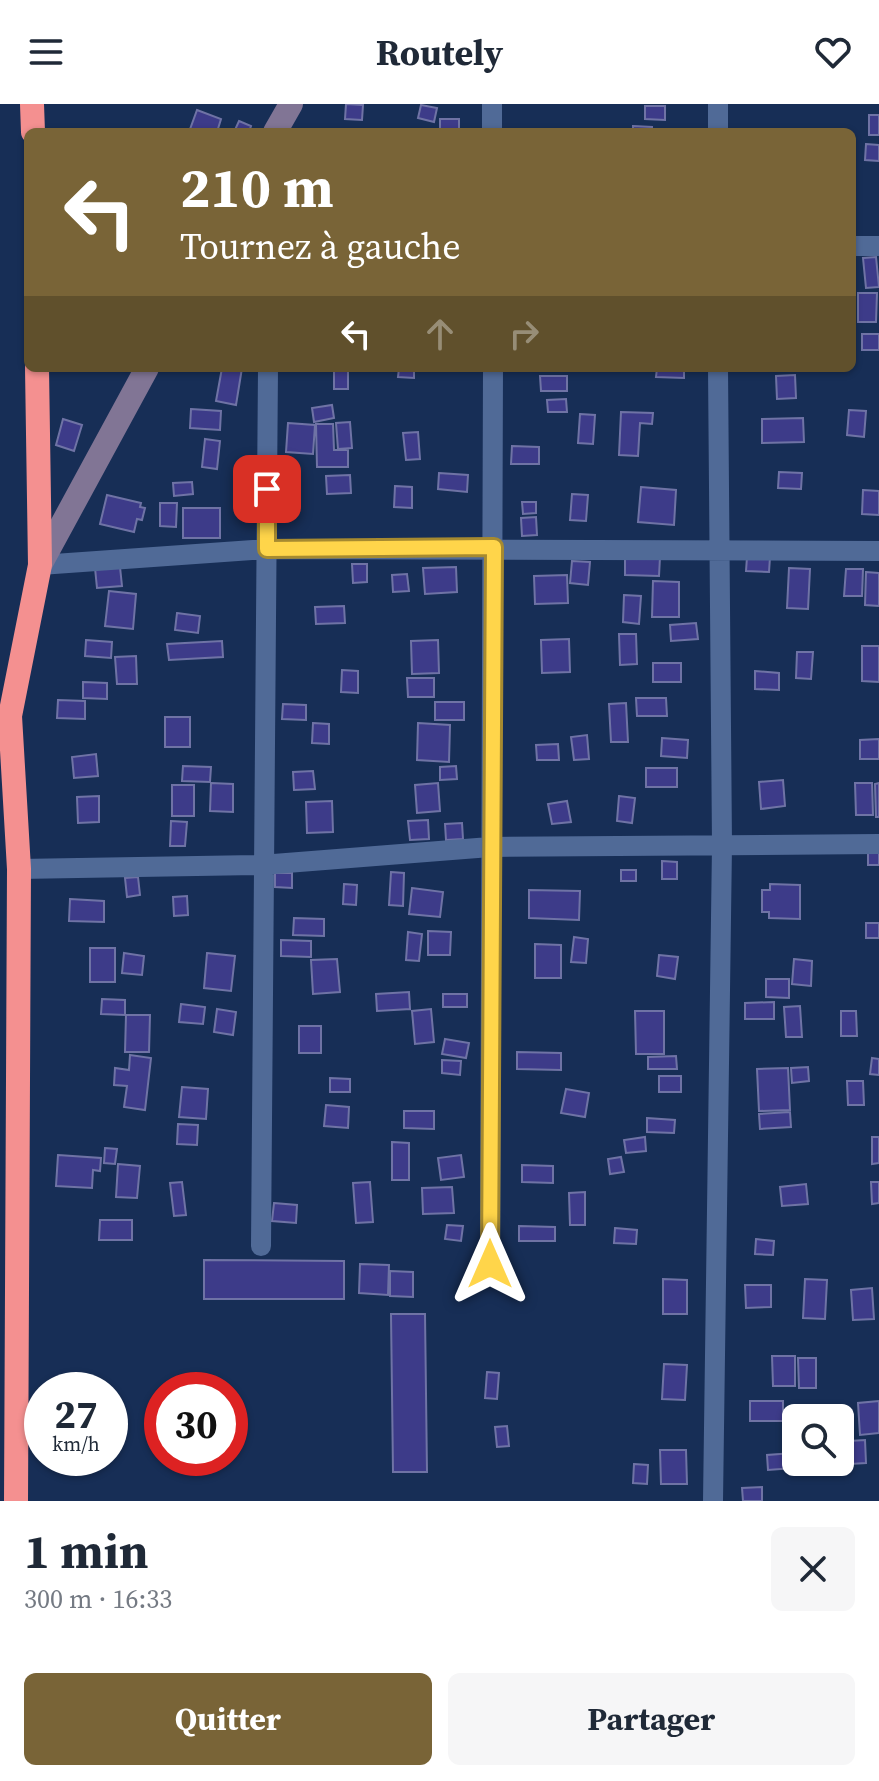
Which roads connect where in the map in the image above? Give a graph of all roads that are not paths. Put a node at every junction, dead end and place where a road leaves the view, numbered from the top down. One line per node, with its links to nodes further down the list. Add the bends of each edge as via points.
1 (32, 104): 5 (highway)
2 (291, 104): 6 (street)
3 (492, 104): 7 (street)
4 (718, 104): 8 (street)
5 (33, 128)
6 (277, 128)
7 (492, 128)
8 (718, 128)
9 (856, 246): 10 (street)
10 (879, 246)
11 (37, 372): 20 (highway)
12 (145, 372): 20 (street)
13 (268, 372): 17 (street)
14 (493, 372): 16 (street)
15 (718, 372): 18 (street)
16 (494, 547): 17 (street); 18 (street); 23 (street)
17 (267, 549): 20 (street); 24 (street)
18 (721, 549): 19 (street); 22 (street)
19 (879, 551)
20 (40, 565): 25 (highway, via 10,716)
21 (879, 844): 22 (street)
22 (722, 845): 23 (street); 29 (street)
23 (490, 847): 24 (street); 27 (street)
24 (261, 865): 25 (street); 26 (street)
25 (19, 869): 28 (highway)
26 (261, 1246)
27 (490, 1264)
28 (16, 1501)
29 (713, 1501)

